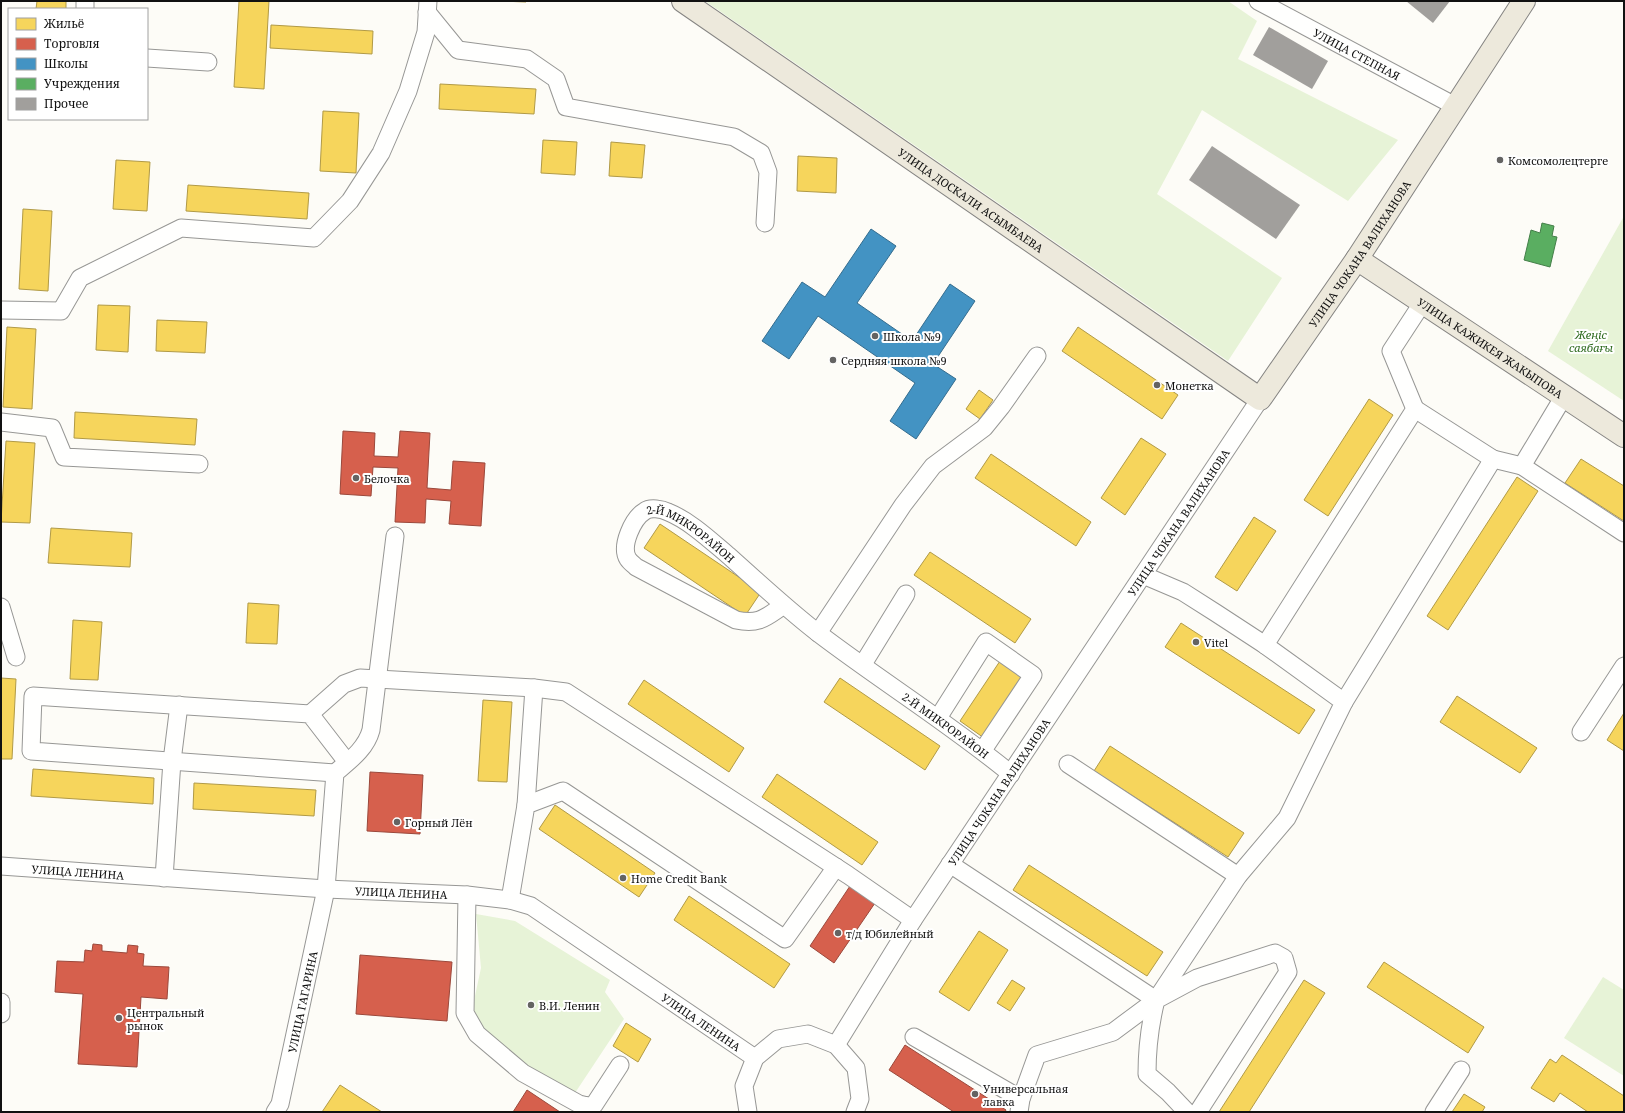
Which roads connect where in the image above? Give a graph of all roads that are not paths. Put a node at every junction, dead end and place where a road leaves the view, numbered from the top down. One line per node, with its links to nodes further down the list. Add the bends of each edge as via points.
1 (683, 1): 14 (main road, УЛИЦА ДОСКАЛИ АСЫМБАЕВА)
2 (1258, 1): 7 (street, УЛИЦА СТЕПНАЯ)
3 (1524, 1): 7 (main road, УЛИЦА ЧОКАНА ВАЛИХАНОВА)
4 (427, 7): 8 (street, via 458,50 527,59 556,79 566,107 734,137 761,153 768,172); 11 (street, via 426,32 408,91 381,152 350,201 314,238 181,228 80,278 61,311)
5 (148, 58): 6 (street)
6 (208, 62)
7 (1455, 106): 9 (main road, УЛИЦА ЧОКАНА ВАЛИХАНОВА)
8 (765, 222)
9 (1357, 259): 10 (main road, УЛИЦА КАЖИКЕЯ ЖАКЫПОВА); 14 (main road, УЛИЦА ЧОКАНА ВАЛИХАНОВА)
10 (1423, 302): 13 (main road, УЛИЦА КАЖИКЕЯ ЖАКЫПОВА); 15 (street, via 1391,351)
11 (1, 310)
12 (1037, 356): 27 (street, via 984,428 933,466 903,505)
13 (1564, 396): 17 (main road, УЛИЦА КАЖИКЕЯ ЖАКЫПОВА); 20 (street)
14 (1260, 399): 23 (street, УЛИЦА ЧОКАНА ВАЛИХАНОВА)
15 (1416, 409): 18 (street); 28 (street)
16 (1, 422): 19 (street, via 52,428 64,457)
17 (1624, 436)
18 (1493, 459): 20 (street); 34 (street)
19 (199, 464)
20 (1522, 466): 21 (street)
21 (1624, 533)
22 (395, 536): 32 (street)
23 (1143, 575): 28 (street, via 1183,592); 43 (street, УЛИЦА ЧОКАНА ВАЛИХАНОВА)
24 (906, 594): 30 (street)
25 (784, 605): 25 (street, 2-Й МИКРОРАЙОН, via 760,621 736,620 636,567 627,558 625,544 628,534 645,510 654,508 666,511 710,540); 27 (street, 2-Й МИКРОРАЙОН)
26 (1, 607): 29 (street)
27 (818, 633): 30 (street, 2-Й МИКРОРАЙОН)
28 (1265, 645): 34 (street)
29 (16, 656)
30 (863, 664): 37 (street, 2-Й МИКРОРАЙОН)
31 (1624, 666): 38 (street)
32 (377, 678): 33 (street); 36 (street, via 360,678 344,684); 42 (street, via 369,739)
33 (534, 688): 44 (street); 47 (street, via 566,692)
34 (1344, 702): 48 (street, via 1287,818)
35 (179, 705): 36 (street); 40 (street); 40 (street, via 33,696 31,751)
36 (310, 714): 42 (street)
37 (938, 718): 39 (street, 2-Й МИКРОРАЙОН); 39 (street, via 986,642 1033,676)
38 (1581, 732)
39 (983, 750): 43 (street, 2-Й МИКРОРАЙОН)
40 (172, 761): 42 (street); 49 (street)
41 (1068, 764): 48 (street)
42 (341, 768): 50 (street, УЛИЦА ГАГАРИНА)
43 (1011, 774): 45 (street, УЛИЦА ЧОКАНА ВАЛИХАНОВА)
44 (526, 805): 47 (street, via 563,791 785,939); 52 (street)
45 (950, 864): 53 (street, УЛИЦА ЧОКАНА ВАЛИХАНОВА); 54 (street)
46 (1, 866): 49 (street, УЛИЦА ЛЕНИНА)
47 (836, 867): 53 (street)
48 (1238, 876): 54 (street)
49 (164, 878): 50 (street, УЛИЦА ЛЕНИНА)
50 (326, 889): 51 (street, УЛИЦА ЛЕНИНА); 63 (street, УЛИЦА ГАГАРИНА, via 280,1104)
51 (467, 895): 52 (street, УЛИЦА ЛЕНИНА); 60 (street, via 465,1013 477,1034 523,1073 587,1106 594,1105)
52 (510, 900): 59 (street, УЛИЦА ЛЕНИНА, via 531,906)
53 (913, 920): 58 (street, УЛИЦА ЧОКАНА ВАЛИХАНОВА)
54 (1156, 1000): 62 (street, via 1113,1032 1037,1055); 66 (street, via 1152,1016 1147,1074); 67 (street, via 1197,978 1275,953 1284,958 1288,972)
55 (1, 1002): 56 (street)
56 (1, 1014)
57 (914, 1037): 62 (street)
58 (836, 1045): 59 (street, via 808,1034 778,1039); 65 (street, via 856,1068 860,1099)
59 (755, 1058): 64 (street, via 744,1086)
60 (620, 1065)
61 (1461, 1070): 68 (street)
62 (1020, 1105)
63 (275, 1112)
64 (748, 1112)
65 (855, 1112)
66 (1187, 1112)
67 (1198, 1112)
68 (1434, 1112)

